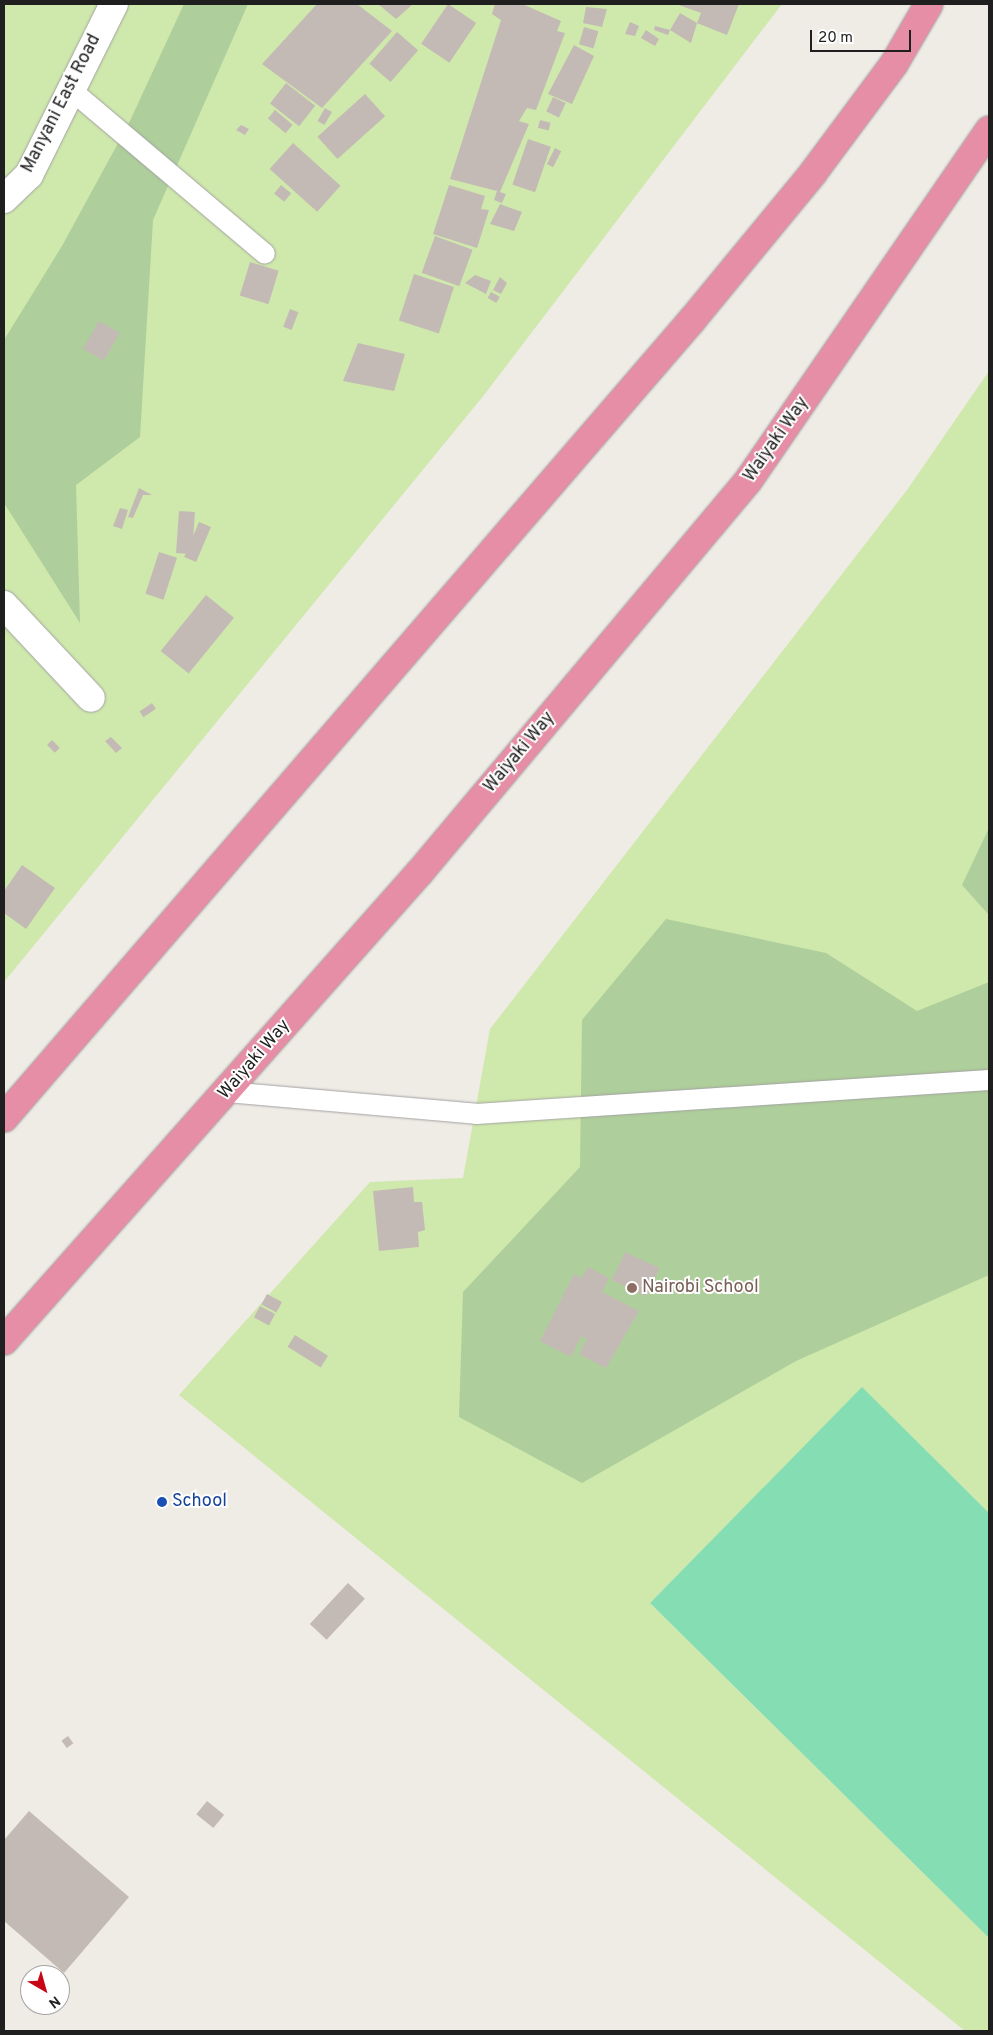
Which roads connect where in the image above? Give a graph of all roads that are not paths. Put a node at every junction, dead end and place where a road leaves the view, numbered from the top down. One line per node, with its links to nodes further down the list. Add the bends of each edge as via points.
1 (114, 4): 3 (street, Manyani East Road)
2 (929, 4): 12 (highway, via 894,64 813,174 692,320)
3 (70, 89): 5 (street, Manyani East Road); 7 (lane)
4 (989, 130): 11 (highway, Waiyaki Way, via 748,482 420,872)
5 (16, 176): 6 (street, Manyani East Road)
6 (4, 199)
7 (265, 254)
8 (4, 606): 9 (street)
9 (91, 698)
10 (989, 1080): 11 (lane, via 476,1114)
11 (227, 1092): 13 (highway, Waiyaki Way)
12 (4, 1118)
13 (4, 1341)

